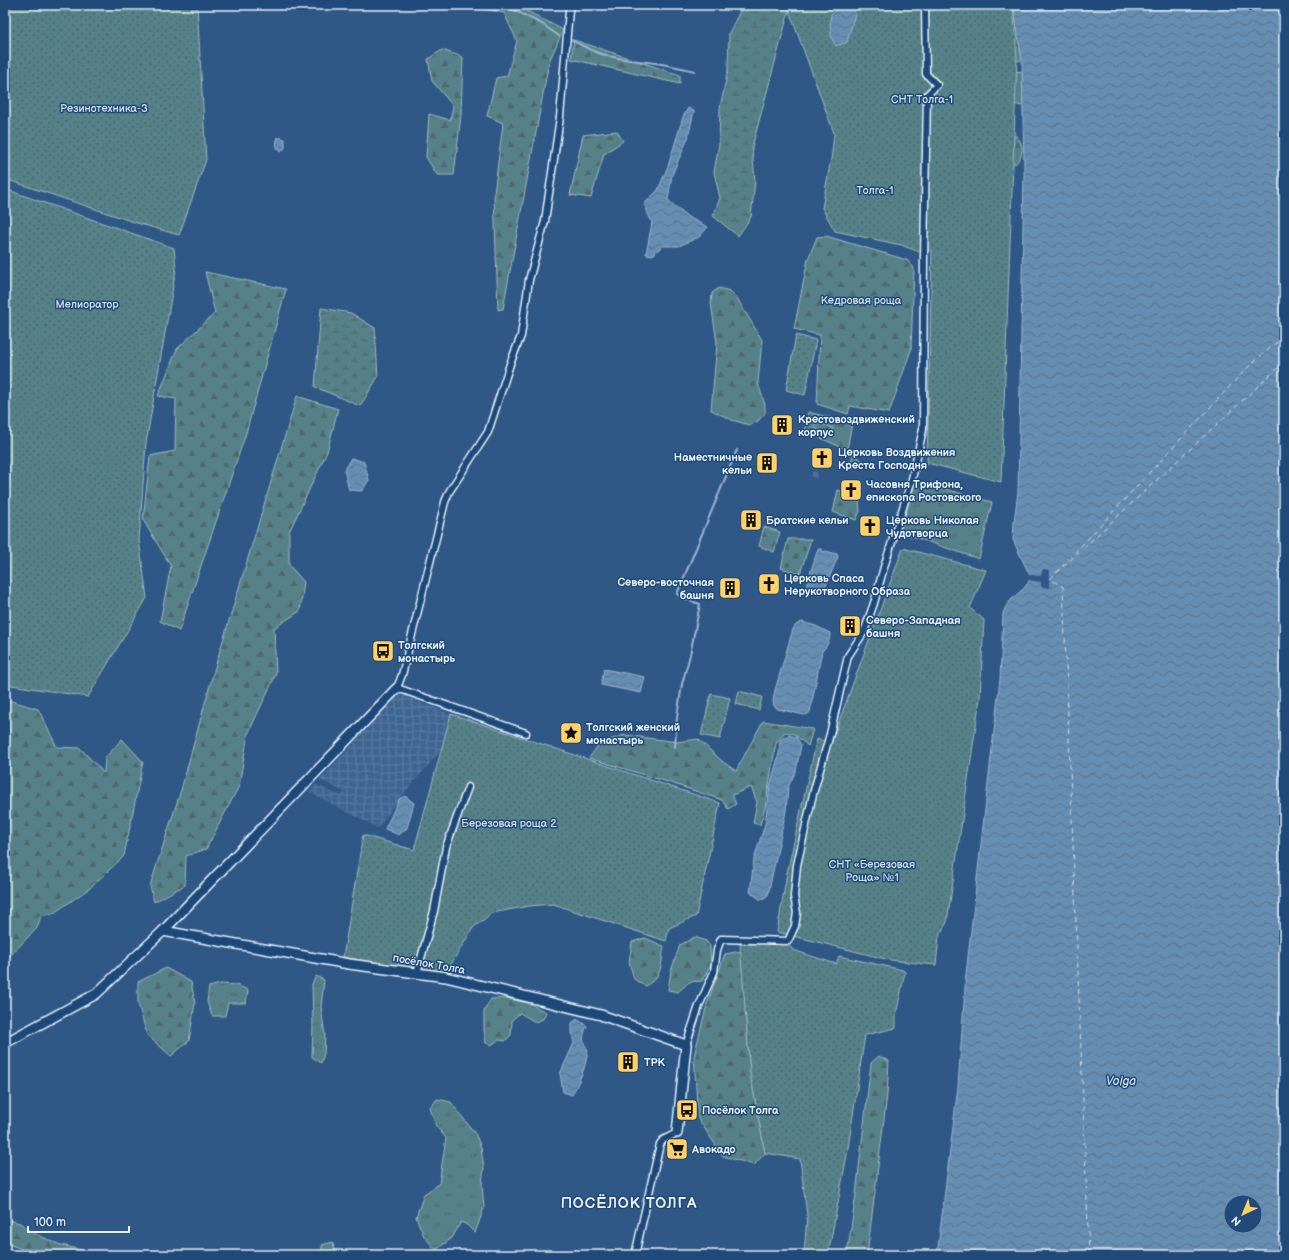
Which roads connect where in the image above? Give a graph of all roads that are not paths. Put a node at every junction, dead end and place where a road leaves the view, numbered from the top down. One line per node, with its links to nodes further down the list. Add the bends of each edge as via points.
1 (571, 5): 3 (street, via 560,117 544,221 529,280 521,336 488,432 445,502)
2 (925, 5): 9 (street, via 926,74 937,86 927,95 922,429 912,479 864,632 848,656 797,865 794,896 797,913 794,930 788,941 721,939 714,972)
3 (397, 688): 4 (street); 6 (street)
4 (526, 733)
5 (468, 787): 7 (street, via 446,846 434,911)
6 (163, 931): 7 (street, посёлок Толга, via 349,964); 8 (street, via 96,994)
7 (417, 973): 9 (street, посёлок Толга, via 446,977 612,1019)
8 (5, 1043)
9 (686, 1045): 10 (street)
10 (676, 1134): 11 (street, via 660,1144)
11 (635, 1255)

